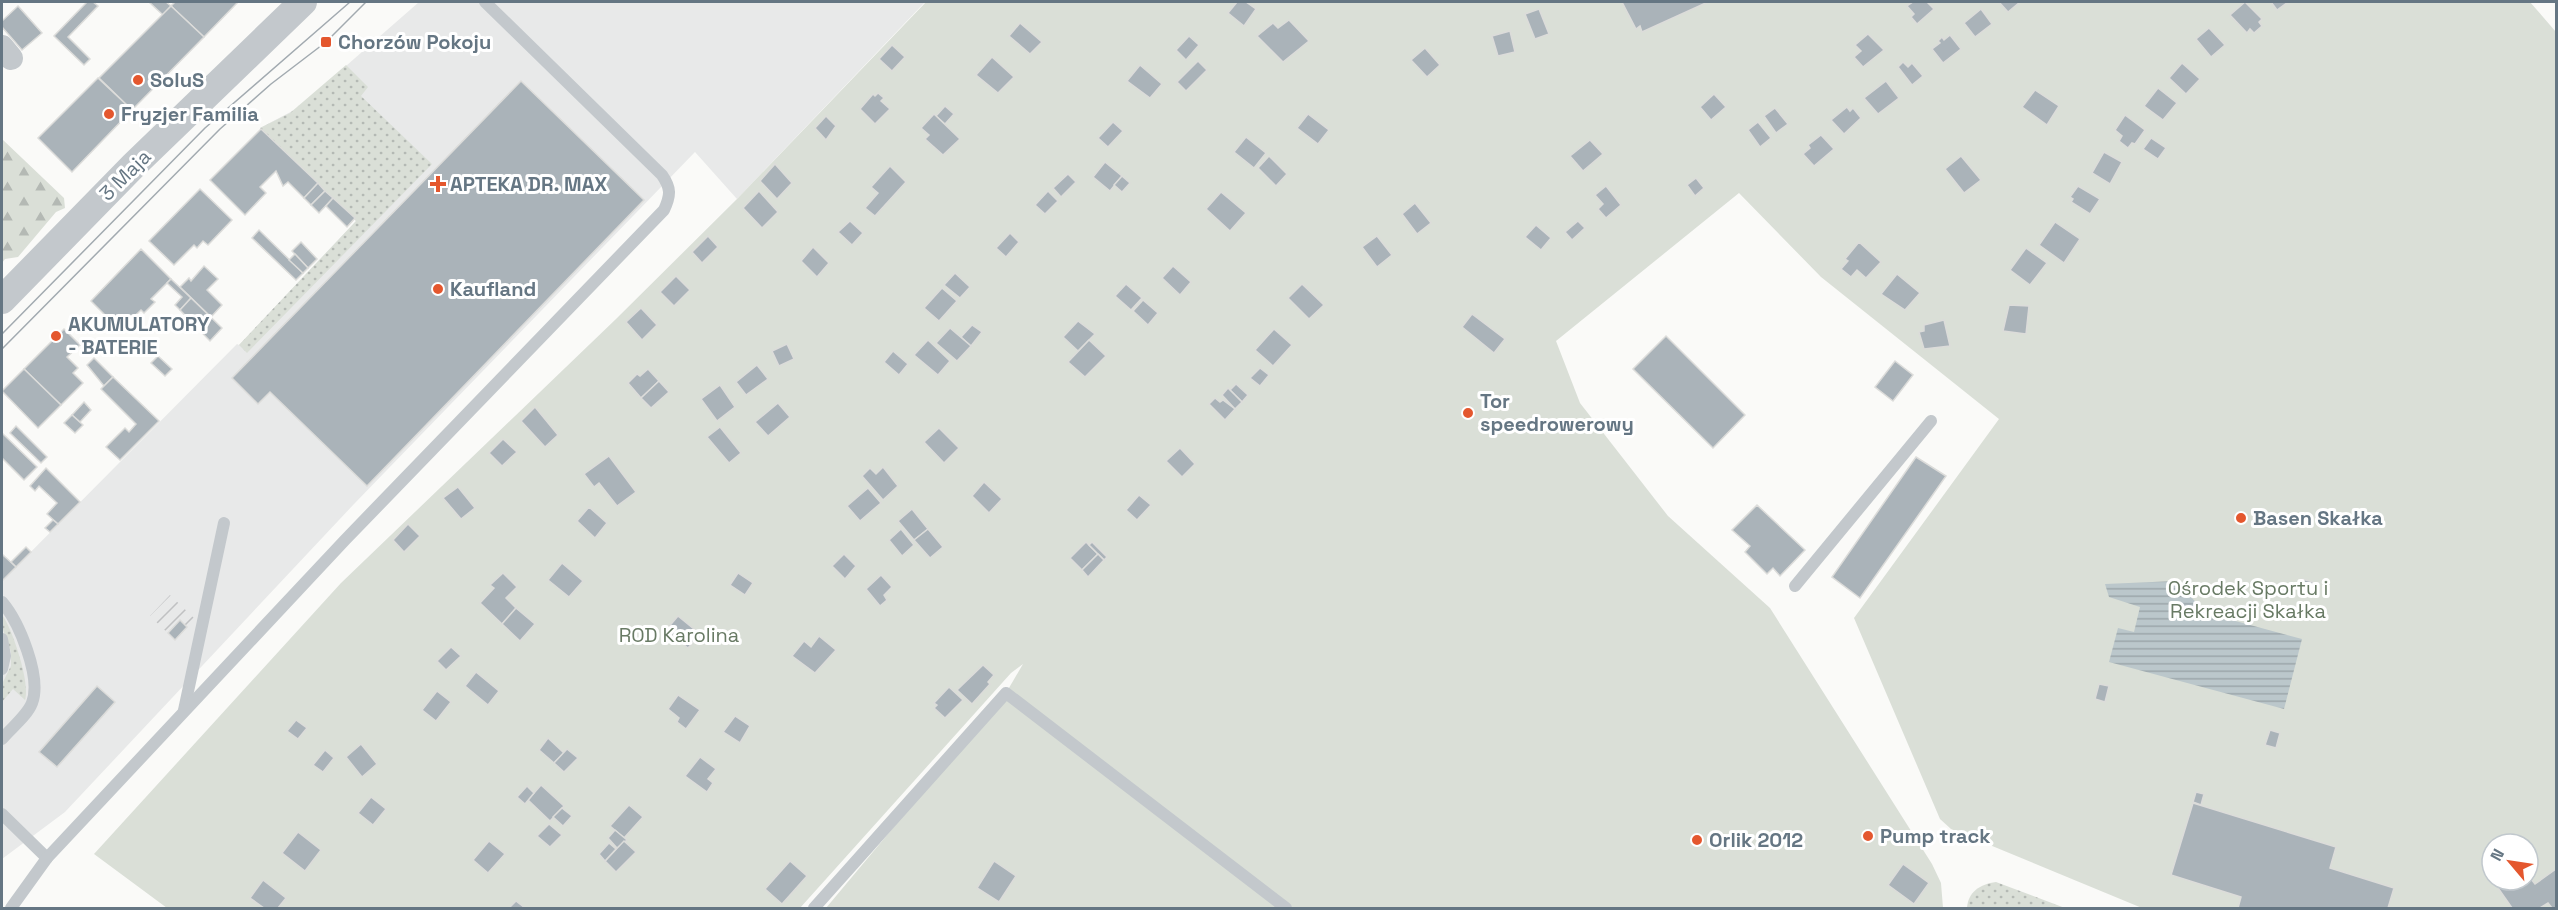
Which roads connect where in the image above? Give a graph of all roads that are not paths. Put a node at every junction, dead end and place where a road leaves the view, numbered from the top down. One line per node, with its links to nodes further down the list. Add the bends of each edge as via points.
1 (303, 2): 3 (street, 3 Maja)
2 (485, 2): 10 (lane, via 662,175 670,187 670,198 664,210)
3 (2, 299)
4 (1931, 421): 6 (lane)
5 (224, 523): 10 (lane)
6 (1796, 585)
7 (2, 602): 11 (lane, via 20,631 34,671 35,693 31,706)
8 (2, 639): 9 (lane)
9 (2, 669)
10 (184, 712): 13 (lane)
11 (2, 739)
12 (2, 814): 13 (lane)
13 (47, 858): 14 (lane)
14 (11, 909)
15 (814, 909): 16 (lane, via 1006,693)
16 (1286, 909)

